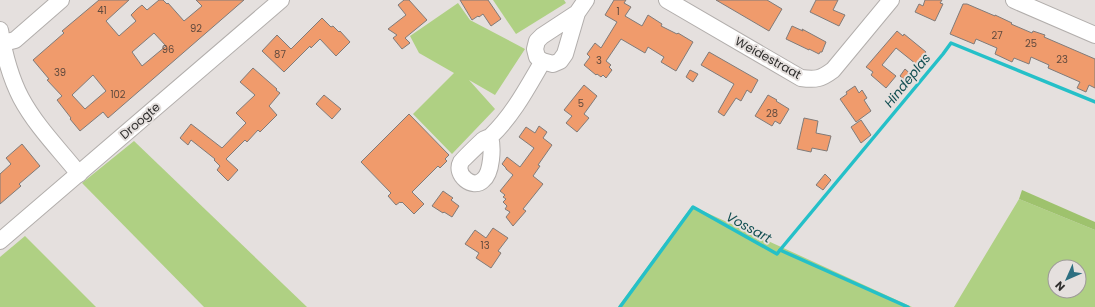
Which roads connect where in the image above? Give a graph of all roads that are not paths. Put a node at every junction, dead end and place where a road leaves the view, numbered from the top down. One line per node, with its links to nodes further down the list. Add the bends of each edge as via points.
1 (61, 0): 9 (street, via 15,40)
2 (281, 0): 12 (street, Droogte)
3 (586, 0): 7 (street)
4 (667, 0): 5 (street, Weidestraat, via 802,78 812,80 823,77 833,70)
5 (891, 0)
6 (1014, 0): 8 (street)
7 (577, 14): 10 (street, via 565,54 560,61 553,64); 10 (street, via 537,41 535,49 537,57)
8 (1095, 35)
9 (1, 37): 12 (street, via 13,80 27,108)
10 (542, 61): 11 (street, via 535,62 529,69 513,95 512,104 515,108)
11 (490, 137)
12 (79, 174): 13 (street, Droogte)
13 (0, 241)

